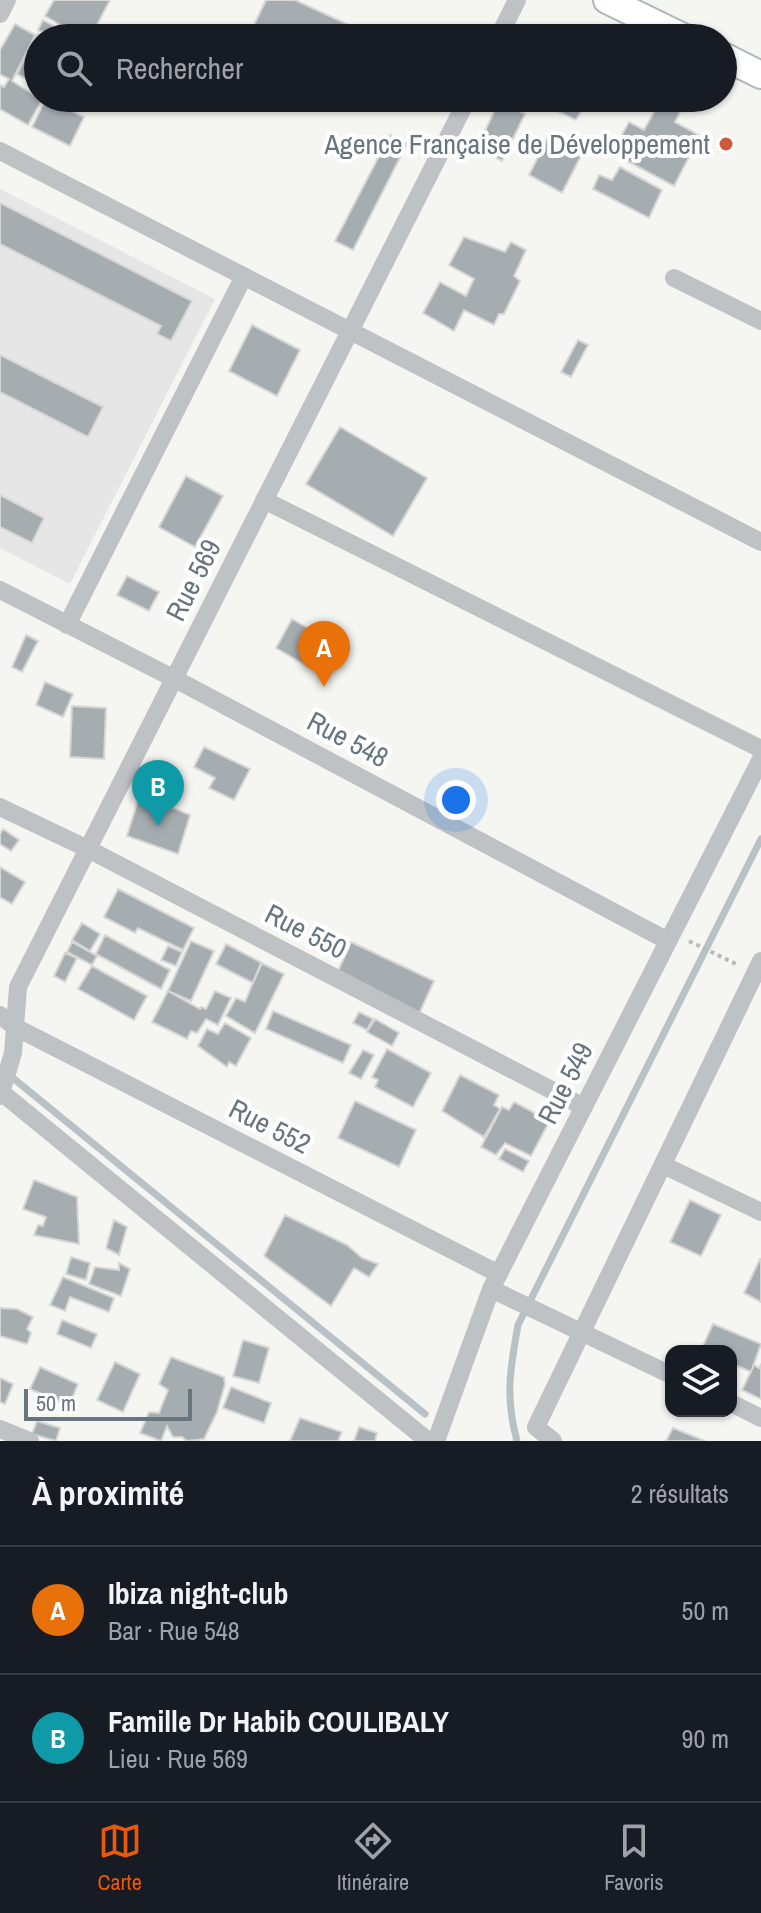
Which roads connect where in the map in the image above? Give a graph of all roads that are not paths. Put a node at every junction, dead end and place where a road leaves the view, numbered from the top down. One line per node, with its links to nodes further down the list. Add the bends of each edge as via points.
1 (7, 0): 4 (street)
2 (517, 0): 5 (street)
3 (607, 0): 6 (main road)
4 (0, 14)
5 (505, 24)
6 (656, 24)
7 (737, 63): 8 (main road)
8 (761, 75)
9 (461, 112): 14 (street, Rue 569)
10 (0, 151): 11 (street)
11 (244, 276): 14 (street); 18 (street)
12 (674, 278): 13 (street)
13 (761, 321)
14 (350, 331): 15 (street, Rue 569); 16 (street)
15 (264, 500): 19 (street, Rue 569); 20 (street)
16 (761, 542)
17 (0, 590): 18 (street, Rue 548)
18 (67, 625): 19 (street, Rue 548)
19 (175, 679): 23 (street, Rue 569); 24 (street, Rue 548)
20 (761, 749)
21 (761, 759): 24 (street, Rue 549)
22 (0, 807): 23 (street, Rue 550)
23 (88, 849): 27 (street, Rue 569, via 18,987); 29 (street, Rue 550)
24 (668, 941): 29 (street, Rue 549)
25 (761, 961): 26 (street)
26 (756, 982): 30 (street)
27 (8, 1021): 28 (street, Rue 569, via 13,1053); 32 (street, Rue 552)
28 (1, 1094): 39 (street)
29 (584, 1107): 32 (street, Rue 549)
30 (663, 1165): 31 (street); 33 (street)
31 (761, 1212)
32 (495, 1282): 33 (street, Rue 552); 40 (street, Rue 549)
33 (582, 1332): 34 (street, Rue 552); 41 (street, via 536,1427)
34 (665, 1372)
35 (737, 1406): 36 (street)
36 (761, 1418)
37 (0, 1429): 38 (street)
38 (30, 1441)
39 (428, 1441)
40 (436, 1441)
41 (553, 1441)

